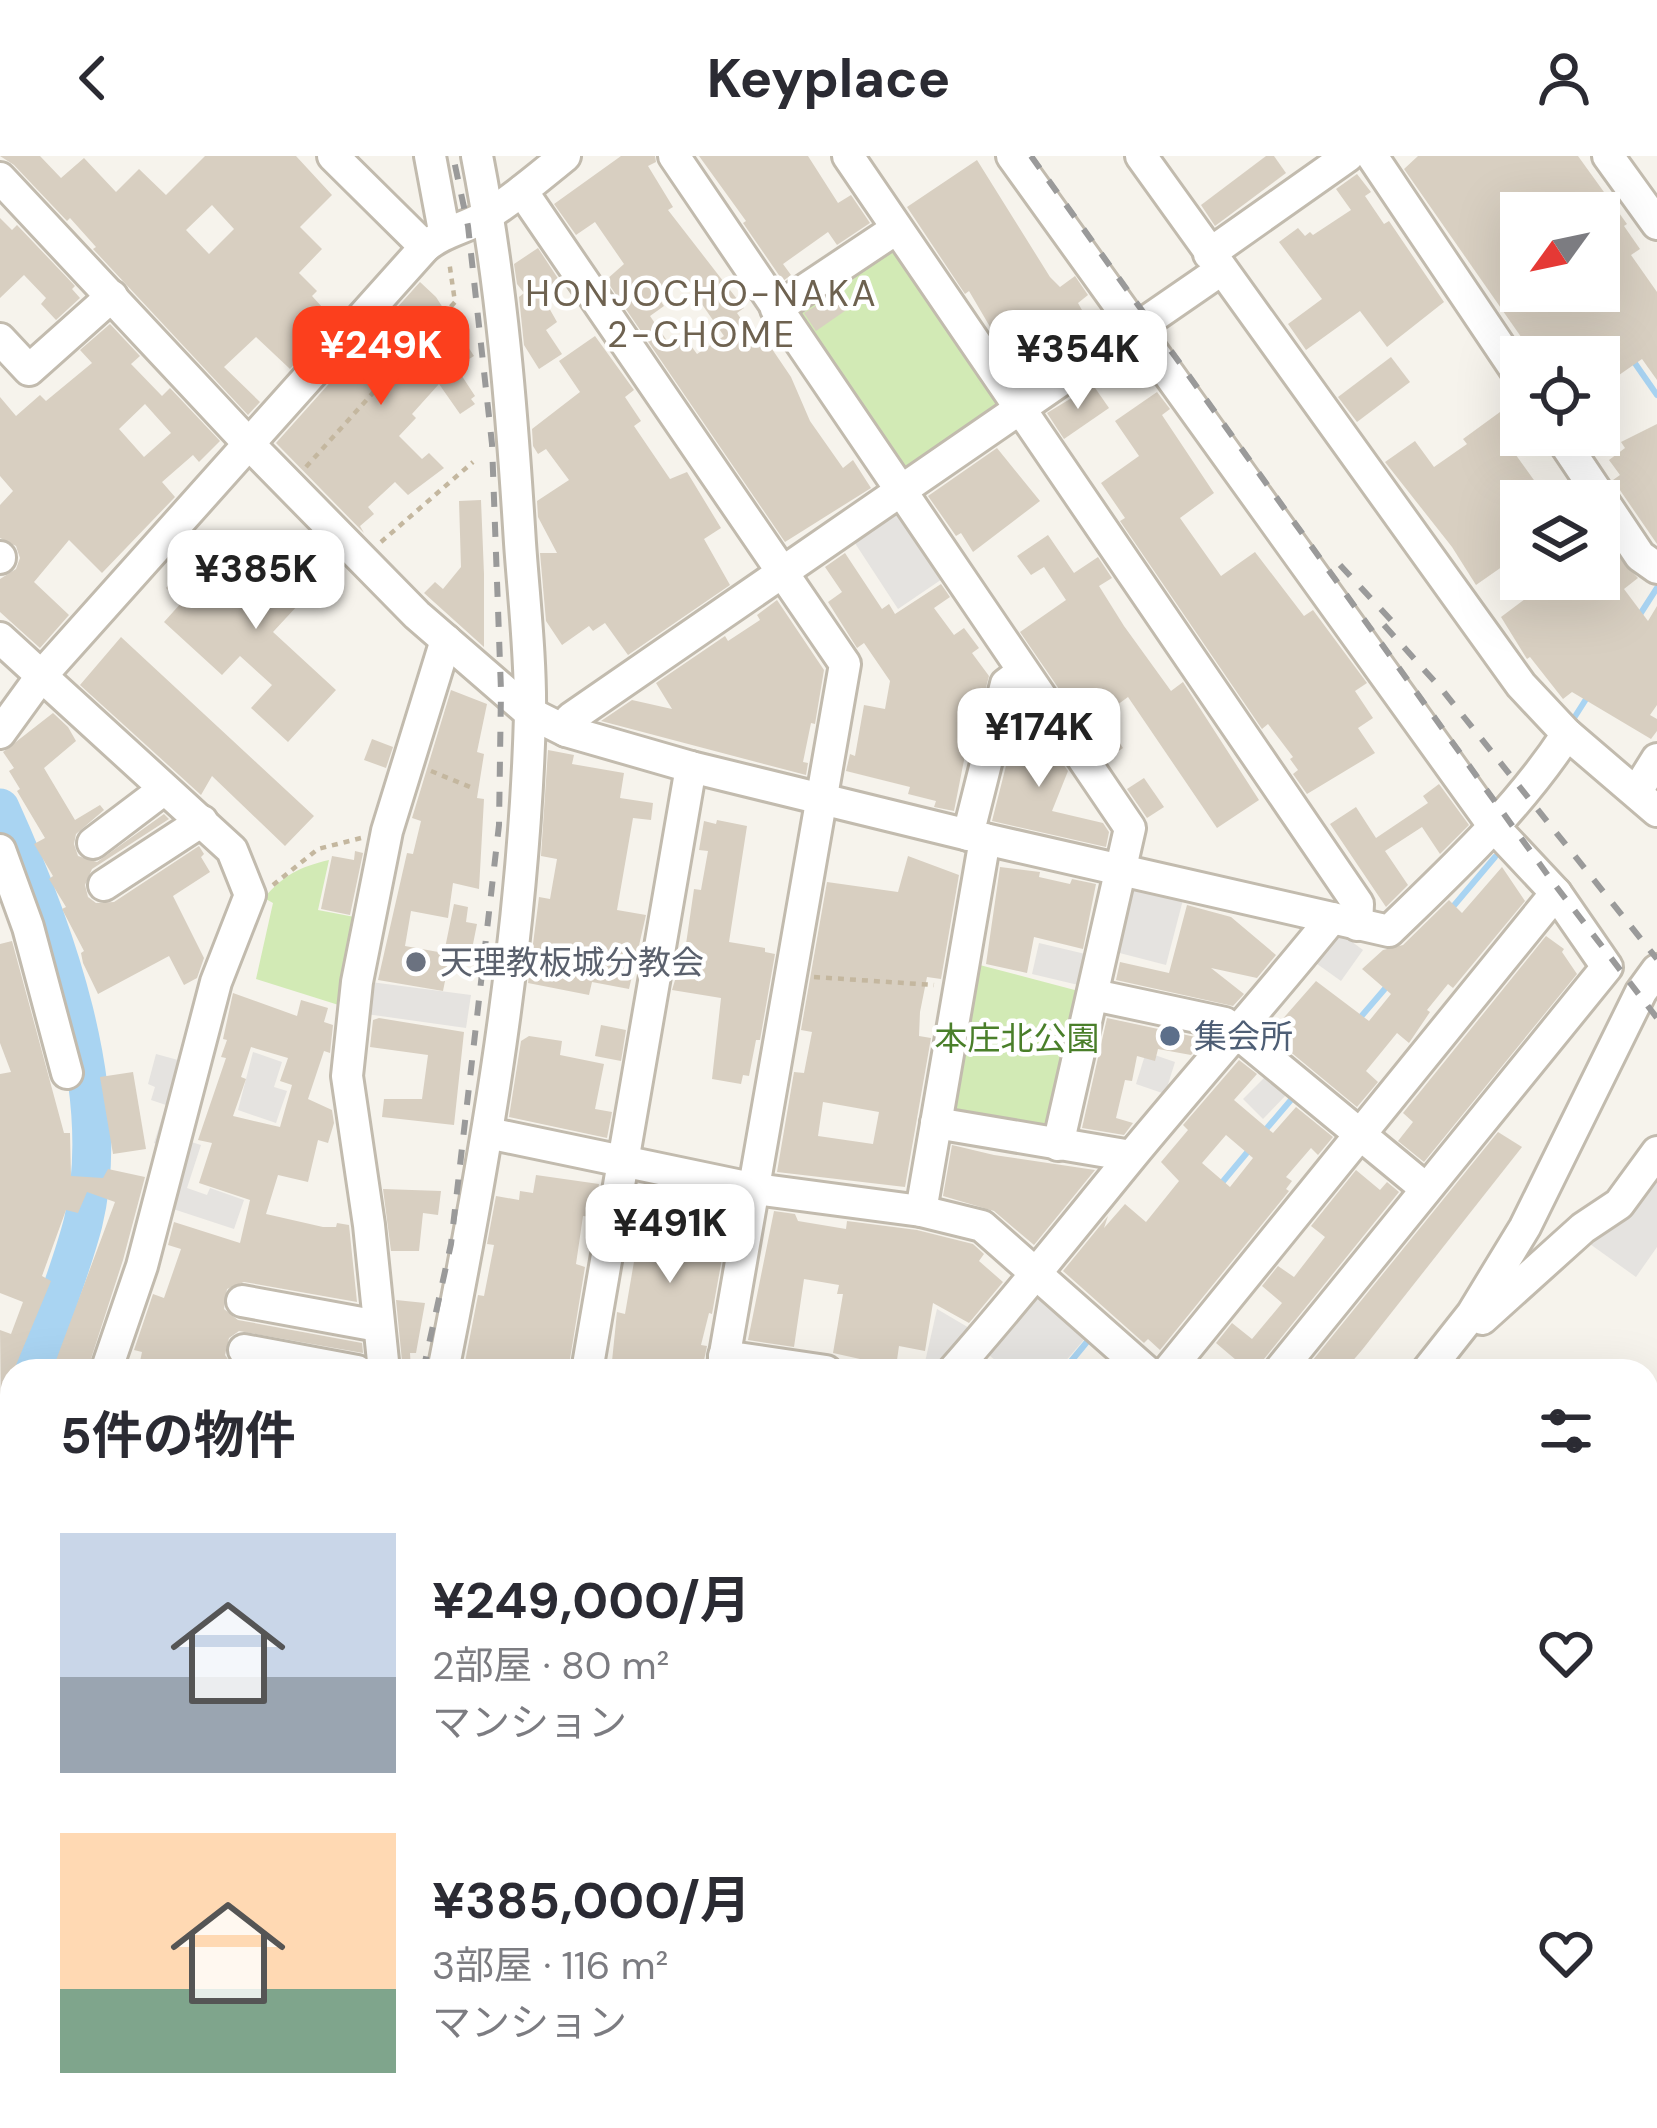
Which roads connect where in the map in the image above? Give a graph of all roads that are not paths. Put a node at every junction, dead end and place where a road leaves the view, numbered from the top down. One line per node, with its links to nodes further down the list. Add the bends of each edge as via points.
1 (333, 156): 17 (street)
2 (430, 156): 17 (street)
3 (477, 156): 14 (street)
4 (565, 156): 13 (street)
5 (674, 156): 20 (street)
6 (848, 156): 16 (street)
7 (1012, 156): 21 (street)
8 (1142, 156): 18 (street)
9 (1348, 156): 18 (street)
10 (1372, 156): 23 (street)
11 (1608, 156): 15 (street)
12 (0, 178): 19 (street)
13 (522, 191): 14 (street); 29 (street)
14 (488, 214): 17 (street); 34 (street, via 514,450)
15 (1657, 224)
16 (896, 229): 20 (street); 24 (street)
17 (435, 239): 25 (street)
18 (1215, 262): 21 (street); 37 (street, via 1521,685)
19 (112, 296): 22 (street, via 29,370); 25 (street)
20 (776, 309): 27 (street)
21 (1135, 328): 24 (street); 44 (street)
22 (0, 339)
23 (1500, 347)
24 (1020, 410): 27 (street); 51 (street, via 1358,904)
25 (248, 443): 31 (street); 33 (street)
26 (1573, 456): 28 (street, via 1640,556)
27 (901, 492): 29 (street); 32 (street)
28 (1657, 568)
29 (781, 572): 35 (street, via 572,718); 41 (street, via 845,664)
30 (0, 638): 33 (street)
31 (446, 640): 34 (street); 69 (street, via 387,831 347,1076)
32 (1022, 673): 45 (street, via 1006,684); 48 (street, via 1130,828)
33 (42, 675): 36 (street); 40 (street)
34 (530, 713): 35 (street); 57 (street, via 512,955)
35 (566, 731): 39 (street)
36 (0, 733)
37 (1567, 734): 42 (street); 44 (street)
38 (1657, 759): 42 (street)
39 (691, 767): 41 (street); 62 (street)
40 (163, 790): 43 (street); 46 (street)
41 (822, 796): 45 (street); 64 (street)
42 (1647, 801)
43 (202, 821): 49 (street); 71 (street, via 232,850 250,895 216,982)
44 (1495, 829): 50 (street); 51 (street, via 1389,931)
45 (977, 837): 48 (street); 56 (street)
46 (93, 843)
47 (0, 850): 55 (street)
48 (1122, 868): 51 (street); 53 (street)
49 (104, 885)
50 (1556, 893): 58 (street); 63 (street, via 1607,967)
51 (1344, 921): 54 (street)
52 (1657, 970): 68 (street, via 1526,1227)
53 (1094, 995): 54 (street); 59 (street)
54 (1240, 1033): 58 (street); 61 (street)
55 (67, 1073)
56 (936, 1123): 59 (street); 65 (street)
57 (488, 1133): 62 (street); 74 (street)
58 (1360, 1134): 63 (street); 79 (street)
59 (1058, 1144): 61 (street)
60 (1657, 1152): 68 (street, via 1619,1204 1482,1319)
61 (1131, 1156): 66 (street)
62 (622, 1159): 64 (street); 75 (street)
63 (1425, 1188): 80 (street)
64 (756, 1189): 65 (street); 76 (street)
65 (921, 1210): 66 (street, via 982,1226)
66 (1036, 1277): 77 (street); 78 (street)
67 (242, 1301): 69 (street)
68 (1472, 1313): 81 (street)
69 (378, 1326): 73 (street)
70 (244, 1350): 72 (street)
71 (110, 1359)
72 (292, 1359)
73 (382, 1359)
74 (445, 1359)
75 (589, 1359)
76 (724, 1359)
77 (963, 1359)
78 (1132, 1359)
79 (1178, 1359)
80 (1289, 1359)
81 (1436, 1359)

